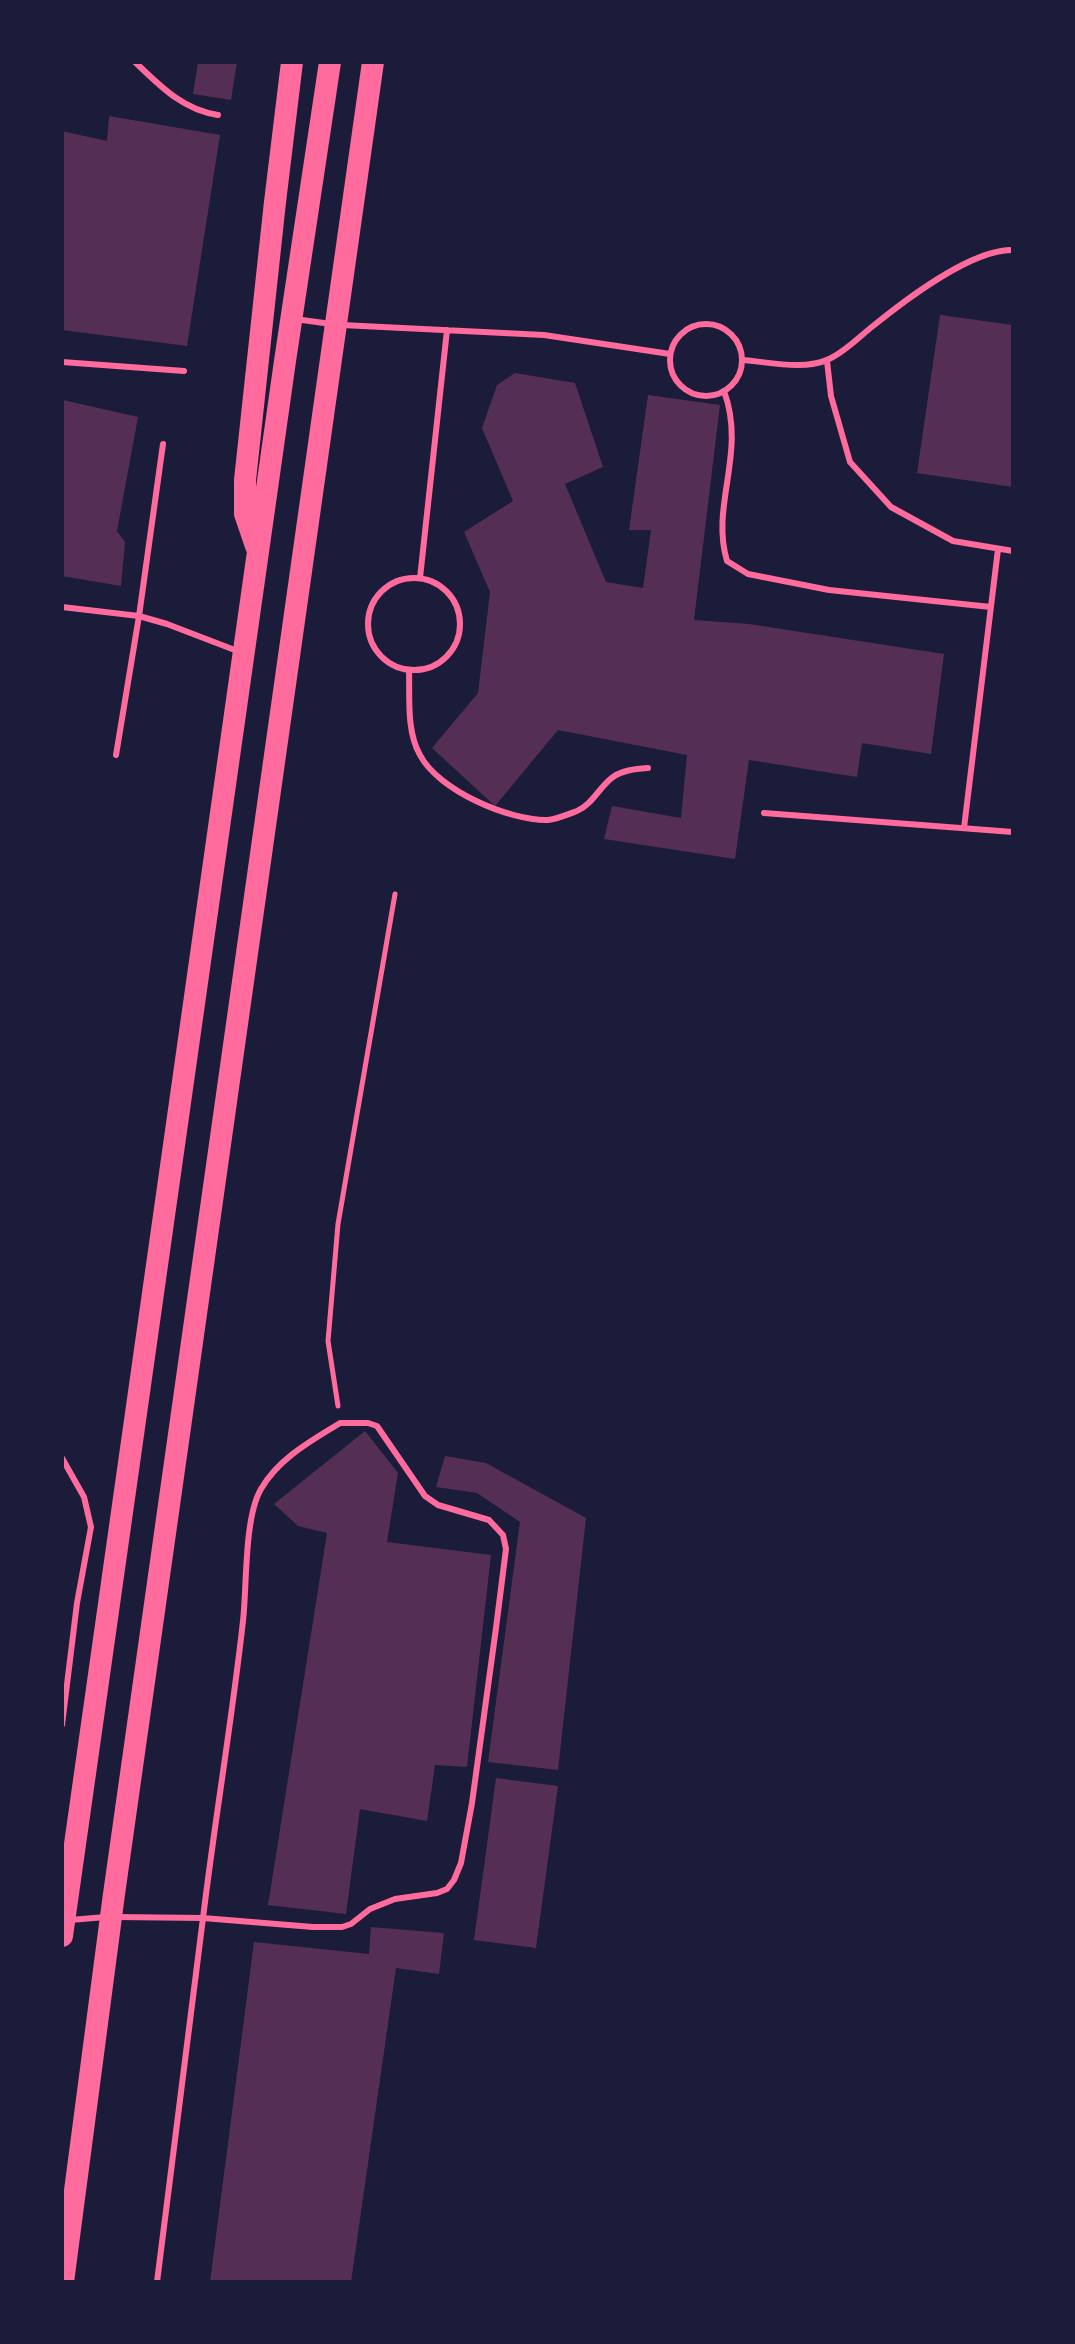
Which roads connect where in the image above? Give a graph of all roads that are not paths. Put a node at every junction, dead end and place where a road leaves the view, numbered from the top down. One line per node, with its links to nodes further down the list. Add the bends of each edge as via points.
1 (135, 62): 5 (lane, via 187,105)
2 (292, 62): 18 (highway, via 245,480 245,514)
3 (330, 62): 7 (highway)
4 (373, 62): 8 (highway)
5 (218, 115)
6 (1013, 250): 12 (lane, via 965,264 904,301)
7 (291, 318): 8 (lane); 18 (highway)
8 (336, 324): 9 (lane); 33 (highway)
9 (447, 330): 10 (lane, via 544,335); 20 (lane)
10 (670, 354): 11 (lane, via 681,332 704,323 735,337); 15 (lane, via 681,386 702,396)
11 (743, 360): 12 (lane, via 797,365); 15 (lane, via 734,384)
12 (827, 361): 17 (lane, via 850,462 891,507 953,541)
13 (62, 362): 14 (lane)
14 (184, 371)
15 (724, 391): 22 (lane, via 732,424 721,532 727,561 748,574 829,590)
16 (163, 444): 23 (lane)
17 (998, 549): 19 (lane); 22 (lane)
18 (258, 551): 24 (highway)
19 (1013, 551)
20 (420, 578): 25 (lane, via 389,585 370,611 368,626 381,656); 25 (lane, via 436,583 457,606 459,638 440,663)
21 (62, 607): 23 (lane)
22 (991, 607): 29 (lane)
23 (139, 616): 24 (lane); 26 (lane)
24 (243, 654): 35 (highway)
25 (409, 670): 27 (lane, via 412,736 421,757 438,776 497,811 550,820 581,810 613,777)
26 (116, 755)
27 (648, 768)
28 (764, 813): 29 (lane)
29 (964, 828): 30 (lane)
30 (1013, 832)
31 (62, 1458): 32 (lane, via 84,1497 91,1527)
32 (62, 1725)
33 (112, 1917): 34 (lane); 35 (lane); 36 (highway)
34 (203, 1918): 34 (lane, via 243,1621 250,1524 260,1491 295,1452 340,1423 377,1426 425,1496 489,1520 503,1535 506,1549 461,1863 447,1889 395,1899 342,1927); 37 (lane)
35 (63, 1926)
36 (63, 2282)
37 (157, 2282)

